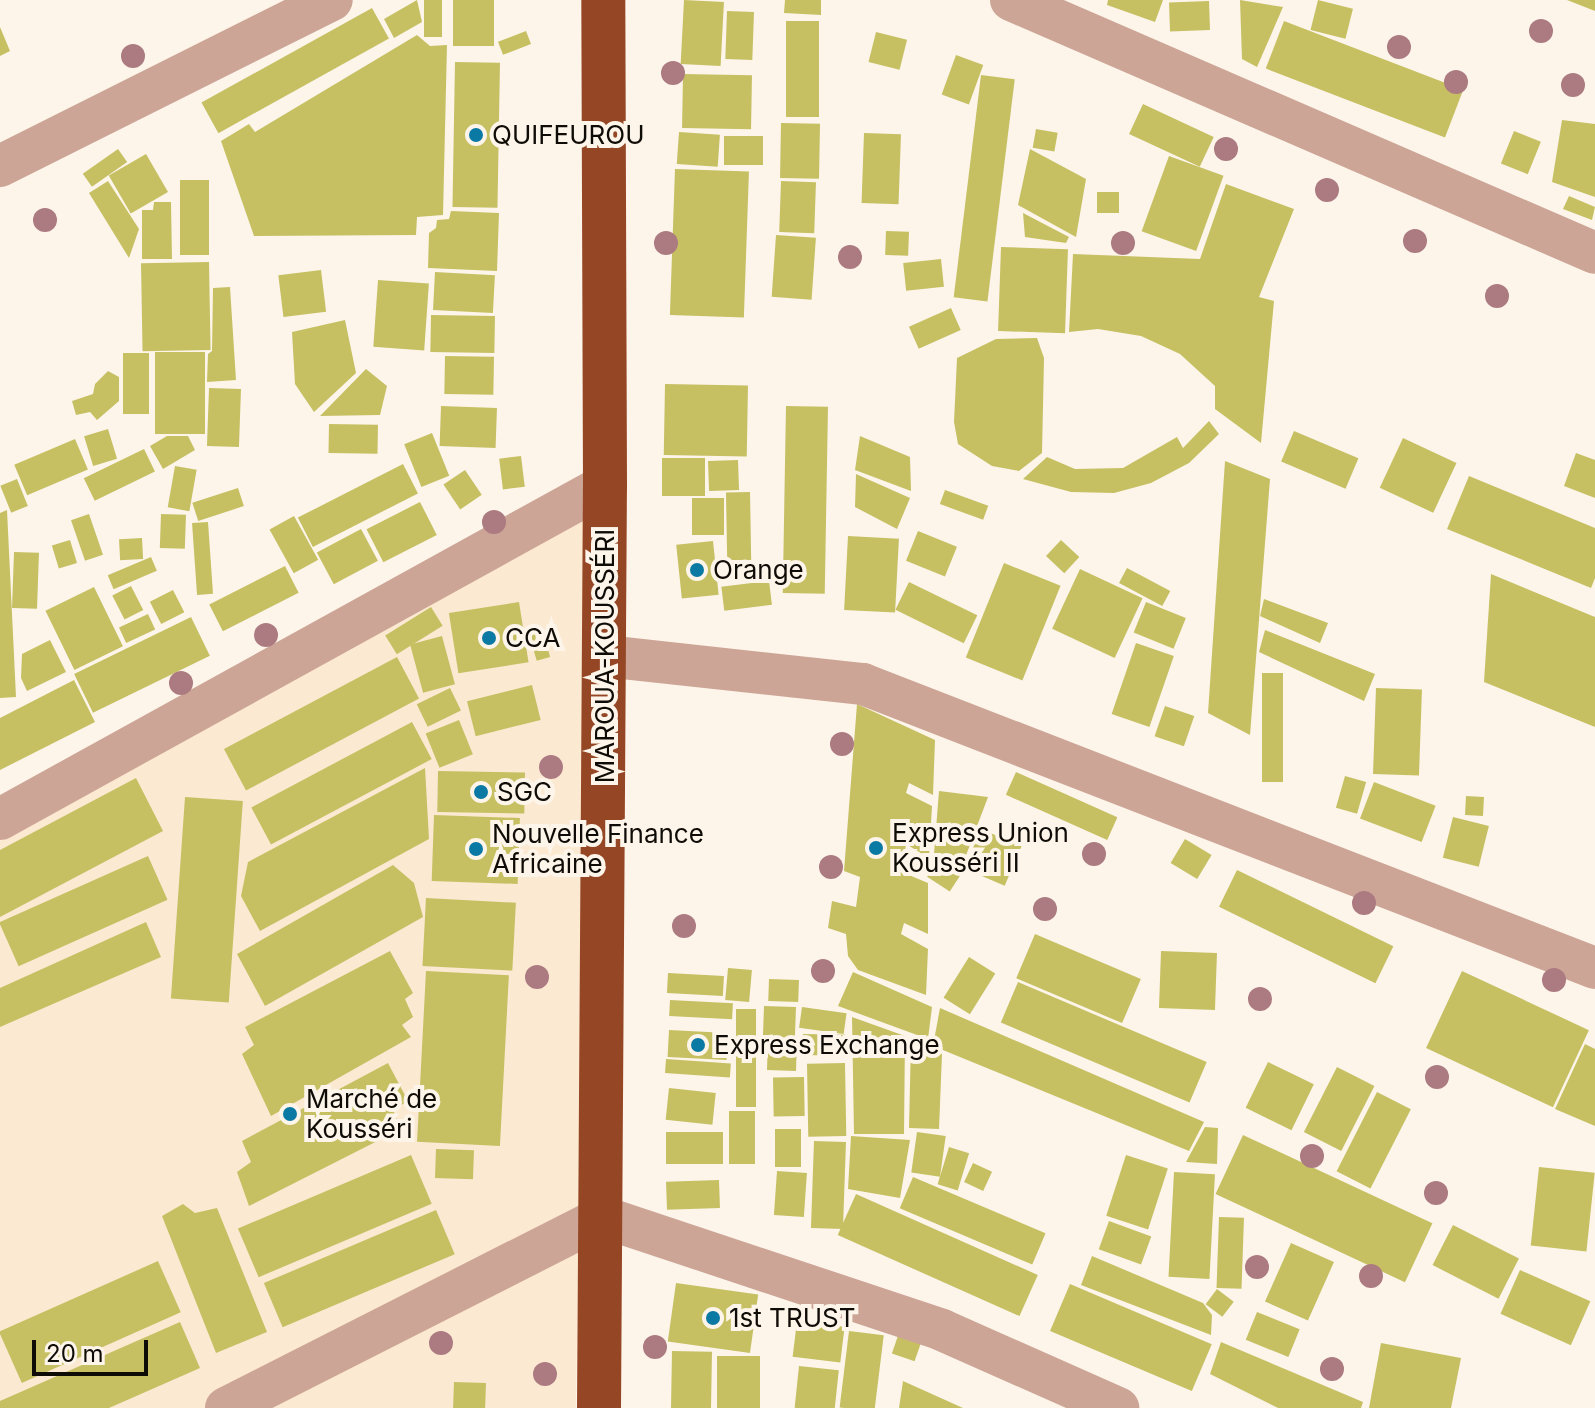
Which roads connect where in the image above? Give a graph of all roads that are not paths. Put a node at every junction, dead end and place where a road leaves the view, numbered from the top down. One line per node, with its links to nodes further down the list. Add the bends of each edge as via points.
1 (332, 0): 4 (street)
2 (603, 0): 6 (highway, MAROUA-KOUSSÉRI)
3 (1011, 0): 5 (street)
4 (0, 166)
5 (1595, 253)
6 (605, 485): 7 (highway, MAROUA-KOUSSÉRI); 8 (street)
7 (605, 656): 9 (street, via 863,684); 10 (highway, MAROUA-KOUSSÉRI)
8 (0, 819)
9 (1595, 968)
10 (603, 1217): 11 (street); 12 (highway, MAROUA-KOUSSÉRI); 13 (street, via 942,1330)
11 (226, 1408)
12 (599, 1408)
13 (1118, 1408)

